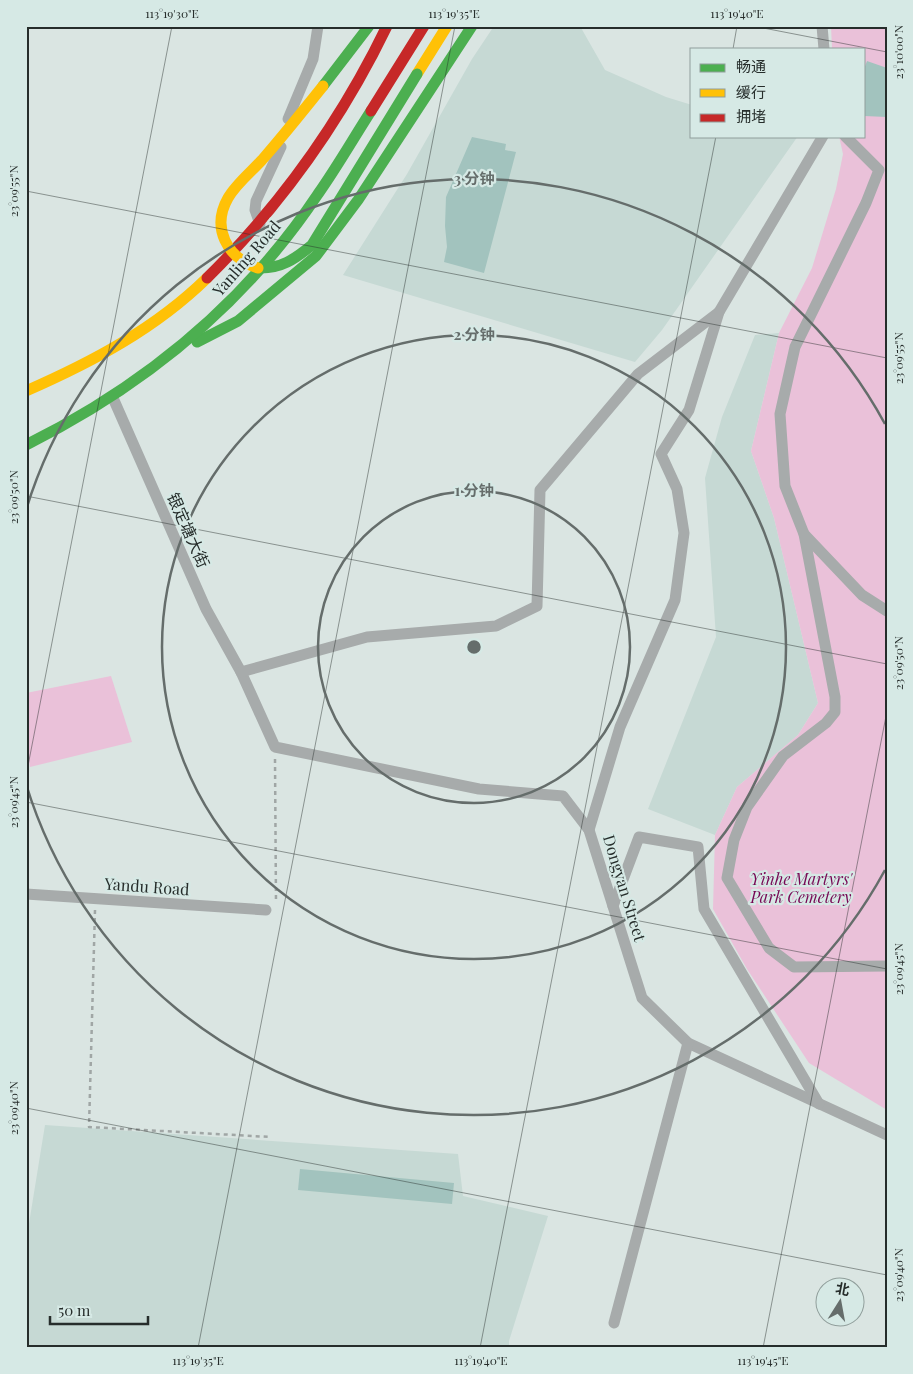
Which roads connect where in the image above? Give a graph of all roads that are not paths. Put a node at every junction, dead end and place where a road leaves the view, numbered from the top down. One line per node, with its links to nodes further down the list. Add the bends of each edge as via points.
1 (318, 26): 11 (street, via 313,59 288,120 279,155 256,201 255,210)
2 (369, 26): 5 (highway, bridge, via 287,132 233,192 224,209 222,223 228,246 236,257 255,268 280,268 303,256 312,245)
3 (387, 26): 11 (highway, Yanling Road, via 317,146)
4 (424, 26): 13 (highway, Yanling Road, via 300,221 244,288)
5 (447, 26)
6 (472, 26): 13 (highway, via 358,200 316,256 238,321)
7 (822, 26): 8 (street)
8 (824, 48)
9 (822, 138): 12 (street)
10 (847, 138): 17 (street, via 879,170 795,347 782,398 780,429 786,486)
11 (260, 224): 14 (highway, Yanling Road, via 192,292 147,328 90,362)
12 (719, 312): 19 (street, via 638,374 540,490 537,606 496,626 367,637); 20 (street, via 689,410 661,454 677,489 684,533 675,600 620,727)
13 (180, 349): 15 (highway, Yanling Road)
14 (26, 392)
15 (113, 398): 16 (highway, Yanling Road); 19 (street, 银定塘大街, via 206,609)
16 (26, 445)
17 (804, 534): 18 (street, via 862,595); 24 (street, via 835,697 835,712 826,723 783,756 747,807 734,840 727,878 769,948 794,967)
18 (887, 611)
19 (241, 672): 20 (street, Dongyan Street, via 275,747 479,789 563,796)
20 (590, 830): 22 (street, Dongyan Street)
21 (26, 894): 23 (street, Yandu Road)
22 (613, 906): 25 (street, Dongyan Street, via 642,998); 26 (street, via 639,837 698,847 704,909)
23 (271, 911)
24 (887, 966)
25 (688, 1043): 26 (street, Dongyan Street); 28 (street)
26 (819, 1104): 27 (street, Dongyan Street)
27 (887, 1135)
28 (614, 1323)

